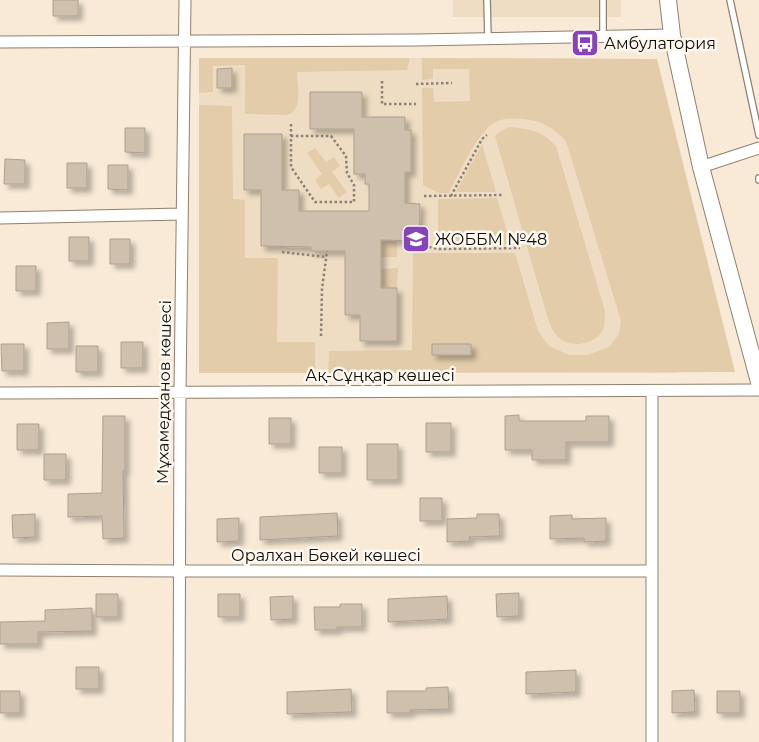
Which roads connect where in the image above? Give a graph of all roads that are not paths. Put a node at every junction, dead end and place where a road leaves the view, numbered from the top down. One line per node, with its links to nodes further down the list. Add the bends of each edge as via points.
1 (185, 0): 10 (street, Мұхамедханов көшесі)
2 (487, 0): 8 (lane)
3 (602, 0): 7 (lane)
4 (668, 0): 6 (main road)
5 (730, 0): 11 (lane)
6 (672, 35): 7 (street); 13 (main road)
7 (603, 36): 8 (street)
8 (488, 38): 10 (street)
9 (0, 42): 10 (street)
10 (185, 42): 14 (street, Мұхамедханов көшесі)
11 (759, 135)
12 (759, 148): 13 (street)
13 (701, 167): 16 (main road)
14 (182, 214): 15 (street); 18 (street, Мұхамедханов көшесі)
15 (0, 218)
16 (759, 382)
17 (759, 390): 19 (street, Ақ-Сұңқар көшесі)
18 (180, 392): 19 (street, Ақ-Сұңқар көшесі); 20 (street, Ақ-Сұңқар көшесі); 22 (street, Мұхамедханов көшесі)
19 (652, 392): 23 (street)
20 (0, 393)
21 (0, 570): 22 (street, Оралхан Бөкей көшесі)
22 (179, 571): 23 (street, Оралхан Бөкей көшесі); 24 (street, Мұхамедханов көшесі)
23 (652, 571): 25 (street)
24 (179, 742)
25 (652, 742)

